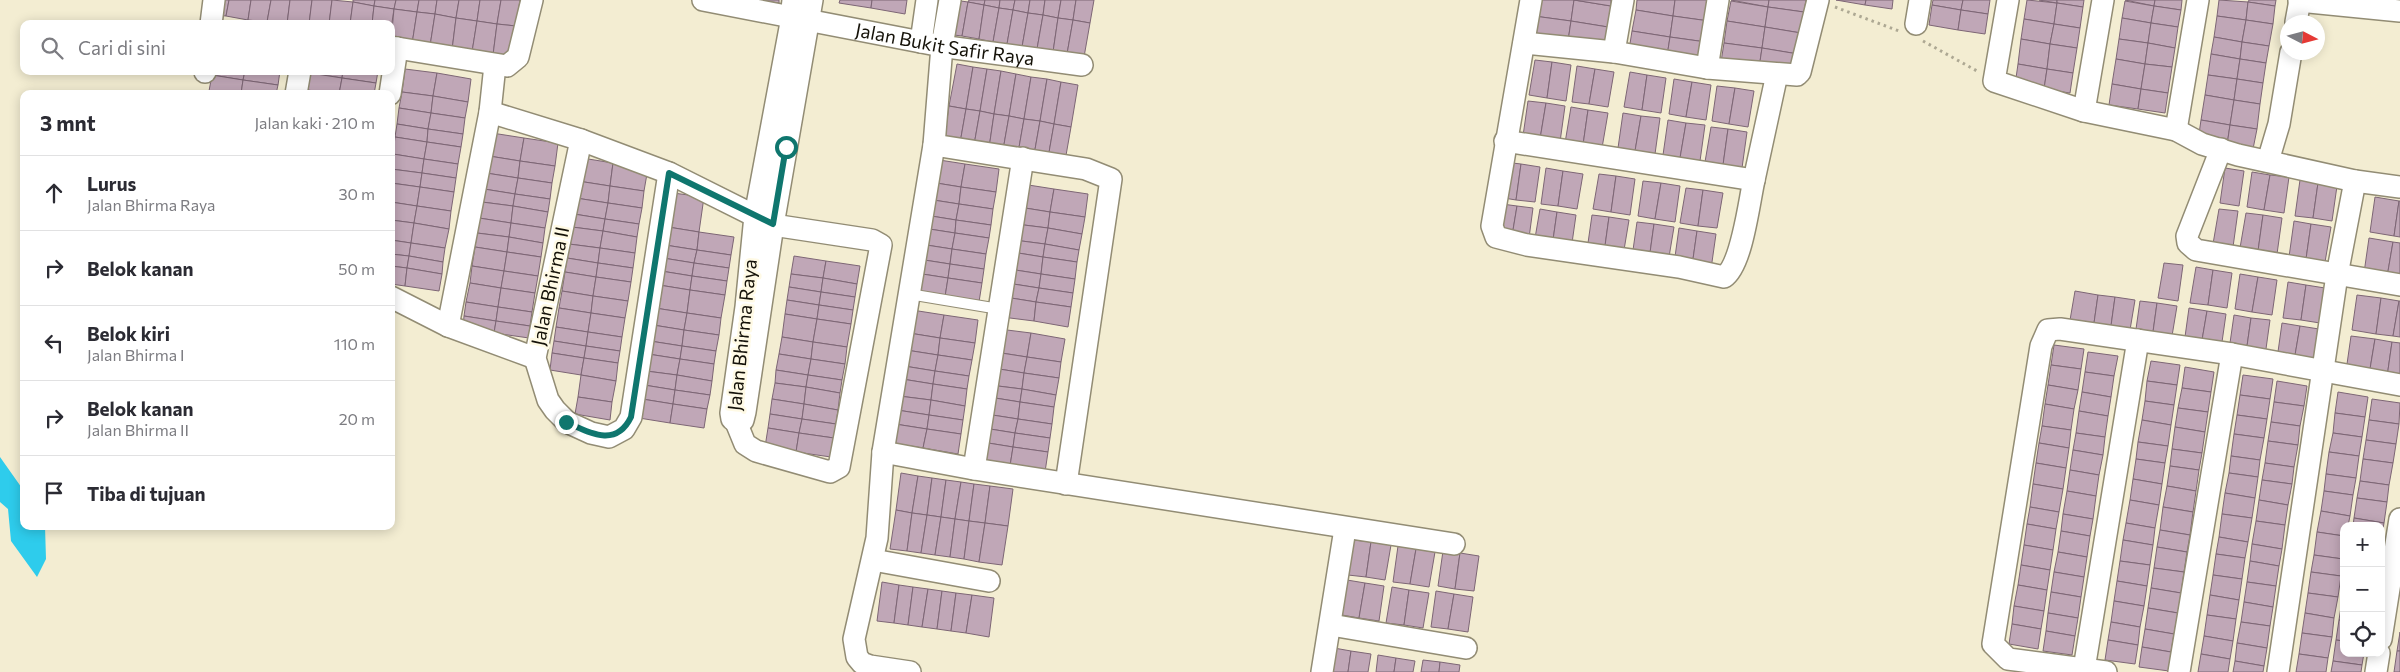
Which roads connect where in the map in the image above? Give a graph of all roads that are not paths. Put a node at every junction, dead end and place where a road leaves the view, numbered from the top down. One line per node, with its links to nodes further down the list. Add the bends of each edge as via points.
1 (214, 0): 18 (street)
2 (532, 0): 25 (street, via 518,57 507,66)
3 (703, 0): 16 (street, Jalan Bukit Safir Raya)
4 (927, 0): 21 (street)
5 (950, 0): 21 (street)
6 (1531, 0): 20 (street)
7 (1623, 0): 23 (street)
8 (1718, 0): 27 (street)
9 (1818, 0): 28 (street, via 1800,72 1795,75)
10 (1920, 0): 19 (street)
11 (2008, 0): 33 (street, via 1994,81)
12 (2103, 0): 33 (street)
13 (2198, 0): 35 (street)
14 (2300, 1): 15 (street); 17 (street)
15 (2398, 7)
16 (801, 9): 21 (street, Jalan Bukit Safir Raya); 46 (street, Jalan Bhirma Raya)
17 (2297, 15)
18 (214, 20)
19 (1914, 32)
20 (1524, 43): 23 (street); 37 (street)
21 (931, 44): 26 (street, Jalan Bukit Safir Raya); 38 (street)
22 (395, 47): 25 (street)
23 (1614, 52): 27 (street)
24 (2290, 60): 41 (street, via 2279,124)
25 (495, 65): 34 (street)
26 (1082, 65)
27 (1707, 68): 28 (street)
28 (1776, 74): 43 (street)
29 (299, 75): 31 (street)
30 (392, 75): 32 (street)
31 (297, 90)
32 (390, 90)
33 (2084, 111): 35 (street)
34 (490, 112): 36 (street); 52 (street)
35 (2176, 130): 39 (street, via 2202,144)
36 (581, 140): 42 (street); 55 (street, Jalan Bhirma II)
37 (1505, 141): 43 (street); 43 (street, via 1492,226 1499,240 1679,267 1721,278 1729,273 1738,252)
38 (934, 145): 40 (street); 49 (street)
39 (2221, 149): 41 (street); 47 (street, via 2187,236 2192,247)
40 (1023, 158): 51 (street); 60 (street, via 1086,169 1111,179)
41 (2268, 161): 44 (street)
42 (669, 173): 46 (street); 55 (street, Jalan Bhirma II, via 631,417 624,429 609,436 591,433 566,422 548,400)
43 (1754, 180)
44 (2355, 181): 45 (street); 47 (street)
45 (2400, 188)
46 (764, 220): 46 (street, Jalan Bhirma Raya, via 745,412 743,420 736,422 745,444 756,451 830,472 839,468 842,461 881,245 872,240)
47 (2337, 275): 48 (street); 56 (street)
48 (2400, 284)
49 (909, 294): 51 (lane); 58 (street)
50 (395, 299): 52 (street)
51 (999, 309): 59 (street)
52 (448, 326): 55 (street)
53 (2138, 340): 54 (street); 70 (street); 70 (street, via 2060,329 2046,333 2040,346 1992,638 1995,648 2008,659)
54 (2232, 354): 56 (street); 74 (street)
55 (535, 358)
56 (2323, 371): 57 (street); 75 (street)
57 (2400, 385)
58 (883, 452): 59 (street); 64 (street)
59 (974, 469): 60 (street)
60 (1066, 484): 62 (street)
61 (2400, 520): 66 (street)
62 (1346, 529): 63 (street); 67 (street)
63 (1454, 544)
64 (873, 560): 65 (street); 71 (street, via 854,639 857,657 870,666)
65 (989, 581)
66 (2385, 615)
67 (1331, 625): 68 (street); 72 (street)
68 (1466, 648)
69 (2378, 657): 76 (street)
70 (2084, 669): 73 (street)
71 (910, 672)
72 (1322, 672)
73 (2106, 672)
74 (2179, 672)
75 (2278, 672)
76 (2376, 672)

